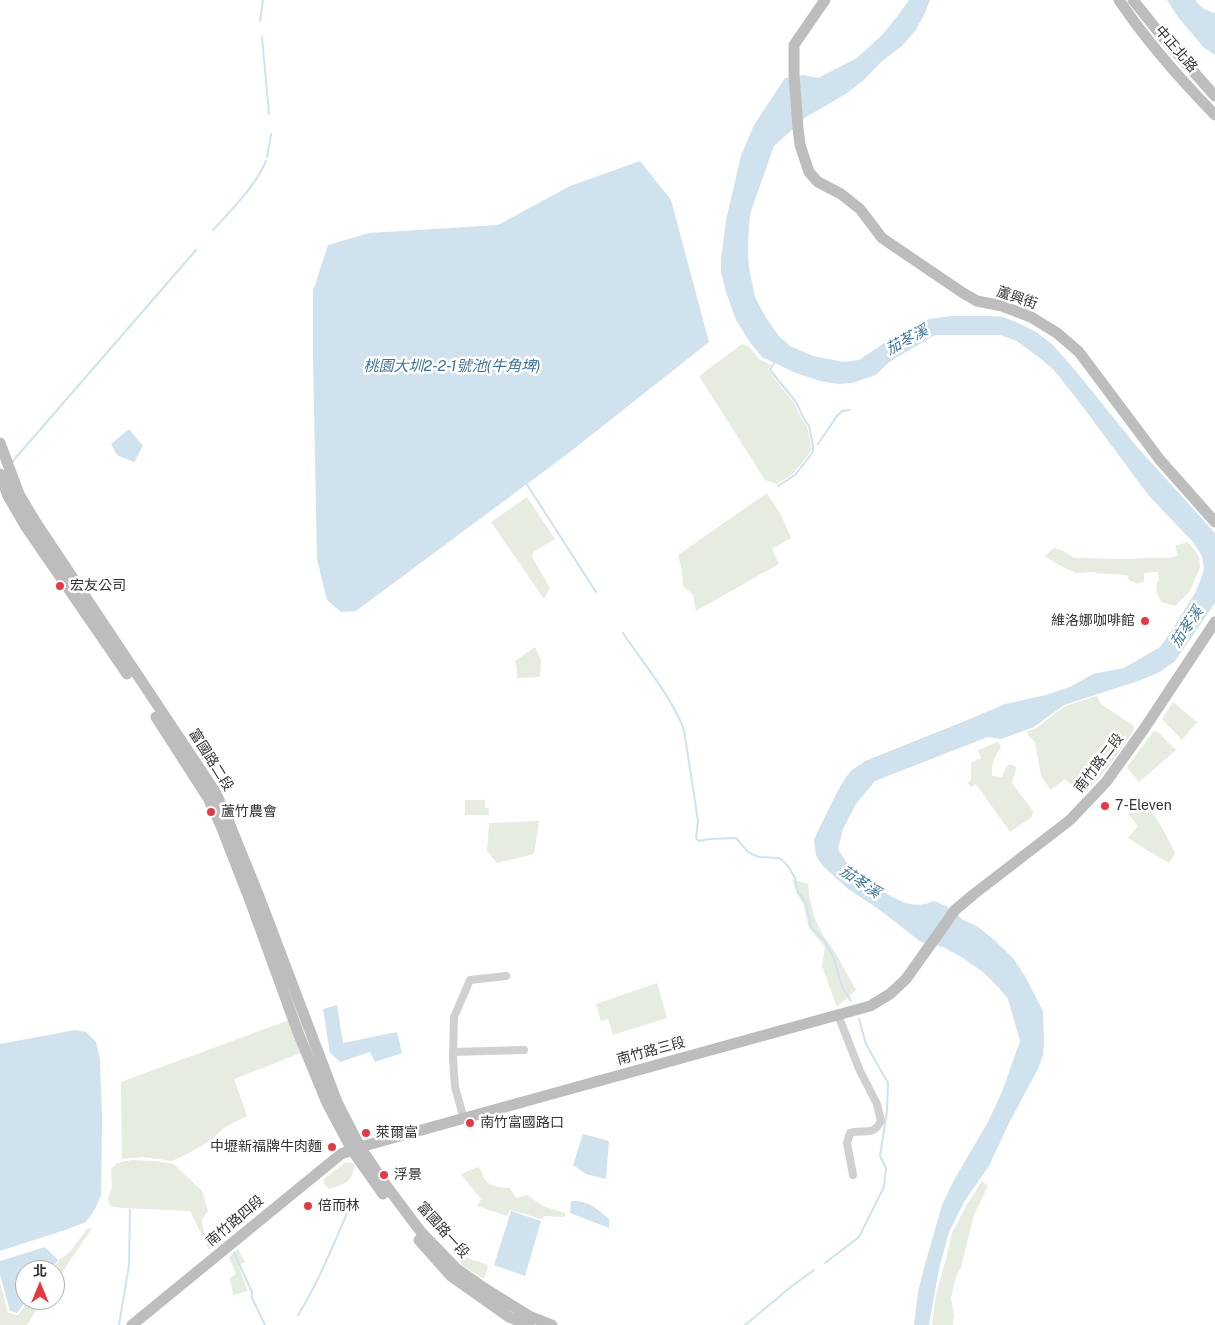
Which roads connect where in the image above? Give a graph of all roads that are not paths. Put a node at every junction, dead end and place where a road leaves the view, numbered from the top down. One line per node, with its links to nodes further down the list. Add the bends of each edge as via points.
1 (825, 0): 8 (street, 蘆興街, via 794,45 800,145 809,172 818,182 860,209 882,238 963,293 977,301 1031,317 1058,333 1079,352 1160,460)
2 (1119, 0): 5 (street, 中正北路, via 1145,37)
3 (1133, 0): 4 (street, 中正北路)
4 (1215, 96)
5 (1215, 115)
6 (0, 442): 16 (street, 富國路二段, via 19,494 34,521 214,790 260,899)
7 (0, 474): 16 (street, 富國路二段, via 8,496 26,527 142,695 208,798 327,1102)
8 (1215, 522)
9 (1215, 622): 10 (street, 南竹路二段, via 1106,782 1070,820)
10 (955, 910): 12 (street, 南竹路三段, via 906,979 890,994 870,1006)
11 (506, 976): 14 (street, via 470,980 454,1018)
12 (838, 1015): 15 (street, 南竹路三段); 17 (street, via 877,1104 881,1121 877,1129 850,1133 847,1143)
13 (524, 1050): 14 (street)
14 (453, 1052): 15 (street, via 455,1087)
15 (464, 1119): 16 (street, 南竹路三段)
16 (356, 1149): 18 (street, 富國路一段, via 421,1232); 19 (street, 南竹路四段, via 341,1154)
17 (853, 1175)
18 (511, 1317): 20 (street, 富國路一段); 21 (street, 富國路一段, via 529,1316)
19 (132, 1325)
20 (529, 1325)
21 (552, 1325)

